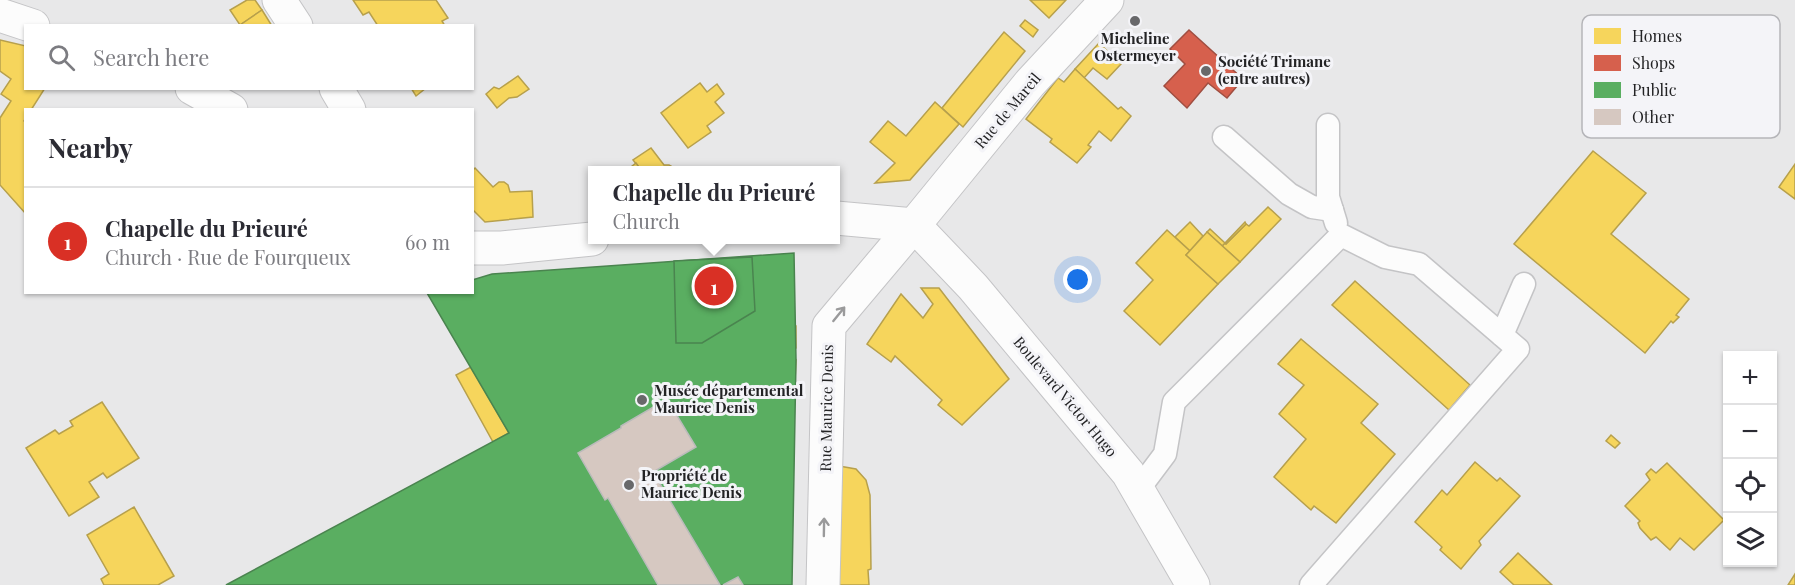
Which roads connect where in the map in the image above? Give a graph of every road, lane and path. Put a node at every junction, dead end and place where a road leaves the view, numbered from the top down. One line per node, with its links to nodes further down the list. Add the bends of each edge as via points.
1 (279, 0): 5 (street)
2 (1107, 0): 14 (street, Rue de Mareil, via 1030,83)
3 (0, 15): 4 (street)
4 (27, 24)
5 (295, 24)
6 (196, 90): 8 (street)
7 (337, 90): 9 (street)
8 (227, 108)
9 (348, 108)
10 (1328, 125): 12 (lane, via 1328,197)
11 (1224, 137): 12 (lane, via 1289,194 1312,207)
12 (1332, 210): 15 (lane)
13 (840, 218): 14 (street)
14 (914, 225): 20 (street, Boulevard Victor Hugo, via 980,296); 21 (street, Rue Maurice Denis, one-way to 14, via 829,326)
15 (1341, 236): 19 (lane, via 1384,257 1419,264); 20 (lane, via 1174,402 1165,454)
16 (588, 239): 17 (street)
17 (474, 248)
18 (1524, 284): 19 (lane)
19 (1502, 335): 23 (lane, via 1518,349)
20 (1138, 490): 22 (street, Boulevard Victor Hugo)
21 (823, 585)
22 (1193, 585)
23 (1311, 585)

